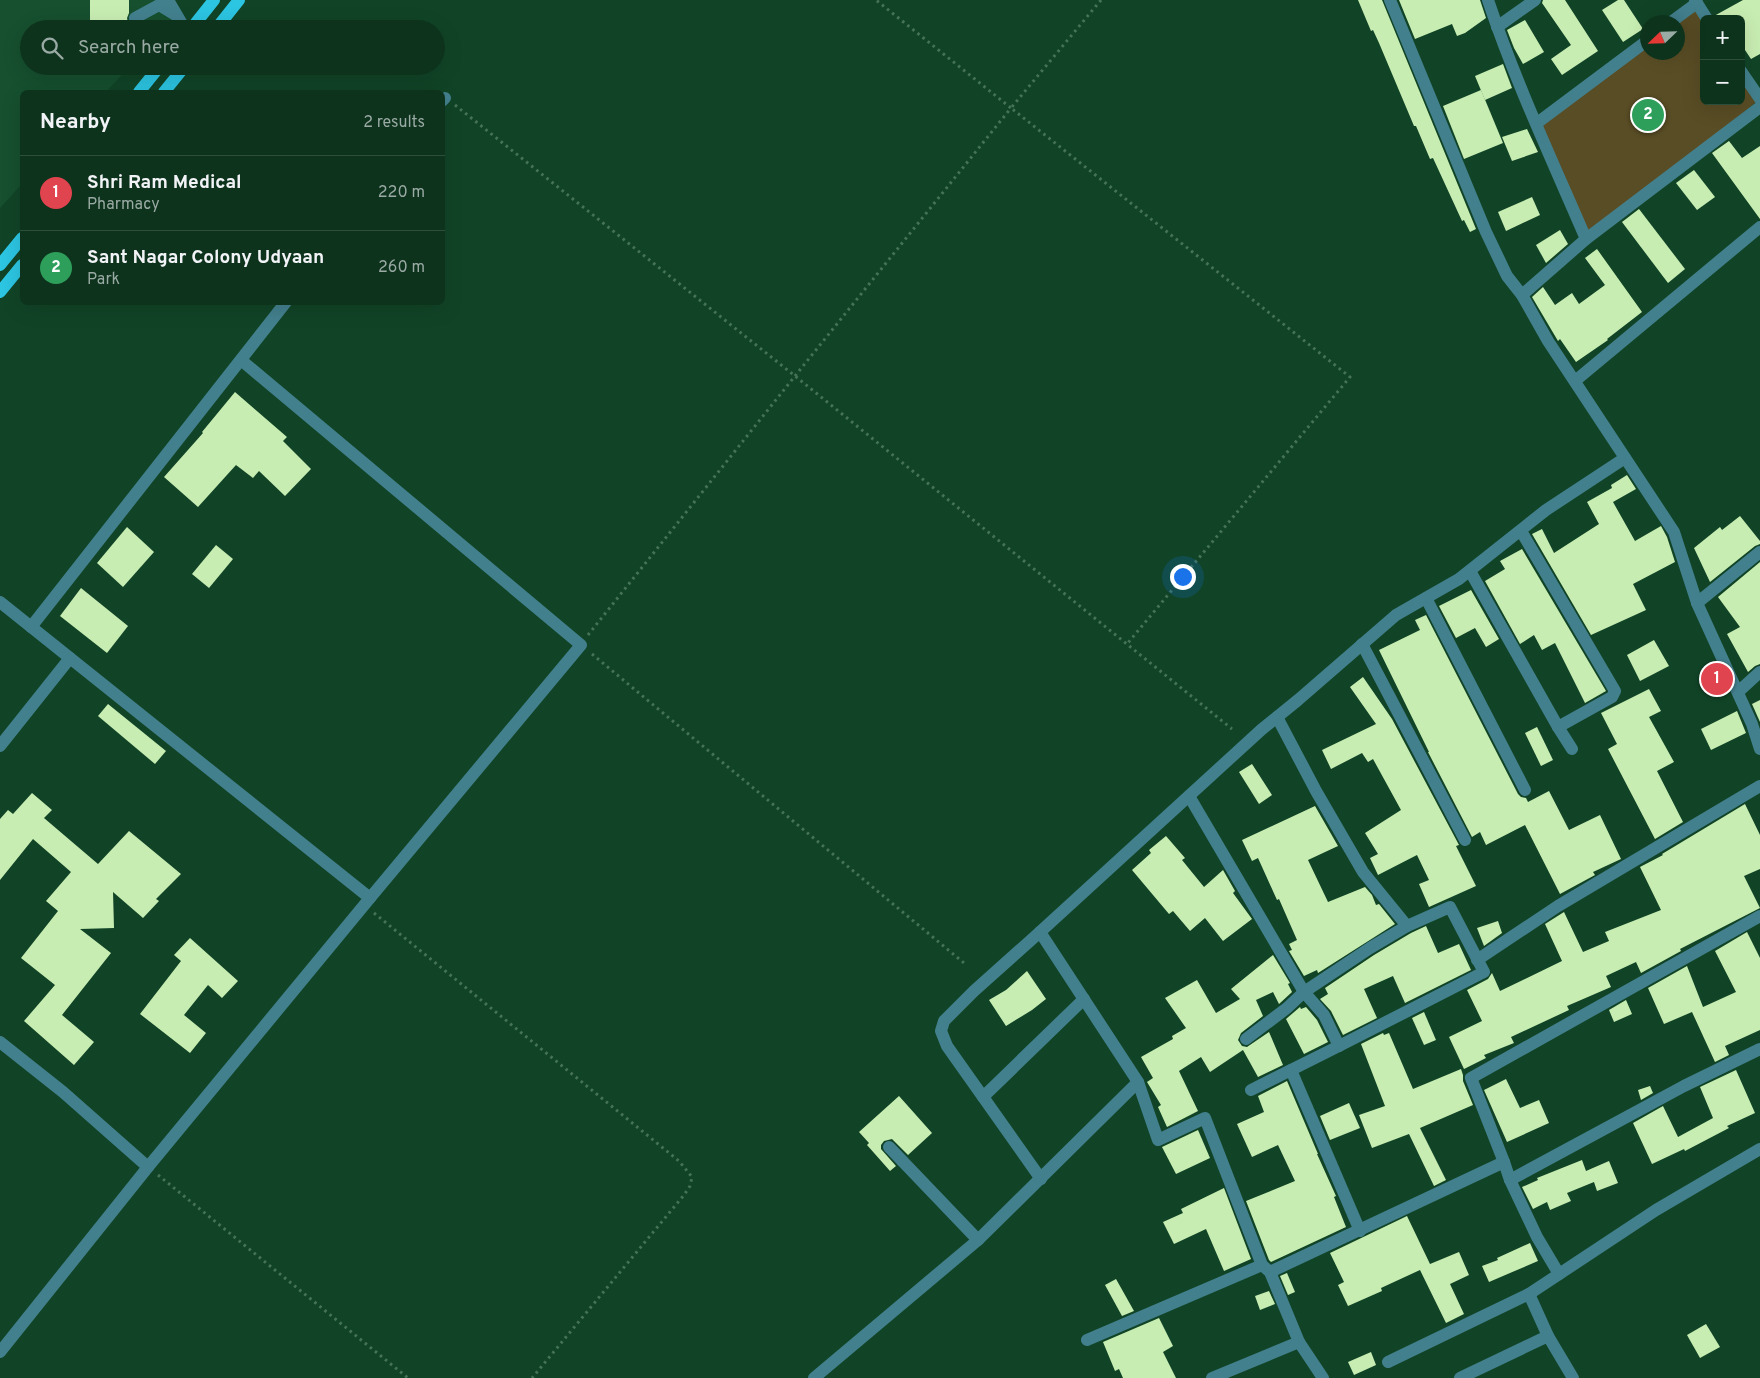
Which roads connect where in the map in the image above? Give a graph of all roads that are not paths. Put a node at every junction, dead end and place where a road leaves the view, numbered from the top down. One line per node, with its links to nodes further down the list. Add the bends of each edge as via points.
1 (168, 0): 10 (street)
2 (214, 0): 13 (main road)
3 (239, 0): 14 (main road)
4 (1390, 0): 31 (street, via 1486,232 1507,276)
5 (1488, 0): 15 (street)
6 (1535, 0): 15 (street)
7 (1696, 2): 8 (street); 9 (street)
8 (1680, 15)
9 (1704, 15)
10 (177, 16): 11 (street, via 159,5); 12 (street)
11 (135, 18)
12 (179, 20)
13 (198, 20)
14 (223, 20)
15 (1497, 28): 24 (street)
16 (1640, 46): 24 (street)
17 (153, 75): 20 (main road)
18 (178, 75): 21 (main road)
19 (1745, 77): 22 (street)
20 (141, 90)
21 (166, 90)
22 (1760, 100)
23 (1760, 107): 26 (street)
24 (1537, 123): 26 (street)
25 (1760, 227): 34 (street)
26 (1586, 239): 31 (street)
27 (20, 240): 28 (main road)
28 (0, 265)
29 (20, 267): 30 (main road)
30 (0, 292)
31 (1522, 295): 34 (street)
32 (284, 305): 33 (street)
33 (241, 360): 42 (street); 56 (street, via 581,645)
34 (1574, 381): 35 (street)
35 (1625, 458): 36 (street); 41 (street, via 1674,532)
36 (1520, 531): 38 (street); 48 (street, via 1615,691 1612,697)
37 (1760, 552): 41 (street)
38 (1470, 571): 39 (street); 48 (street)
39 (1426, 598): 43 (street, via 1396,615); 53 (street)
40 (0, 602): 42 (street)
41 (1697, 604): 46 (street)
42 (31, 627): 44 (street)
43 (1362, 644): 47 (street); 55 (street)
44 (70, 658): 49 (street); 56 (street)
45 (1760, 672): 46 (street)
46 (1738, 692): 51 (street)
47 (1276, 718): 54 (street); 58 (street, via 1363,872)
48 (1558, 727): 50 (street)
49 (0, 746)
50 (1572, 749)
51 (1760, 749)
52 (1760, 786): 60 (street, via 1566,901)
53 (1525, 790)
54 (1189, 796): 59 (street); 61 (street)
55 (1465, 840)
56 (367, 901): 74 (street)
57 (1760, 916): 73 (street, via 1471,1078)
58 (1406, 926): 60 (street, via 1450,907); 61 (street)
59 (1040, 932): 62 (street); 70 (street, via 944,1021 941,1032 947,1046)
60 (1477, 960): 65 (street, via 1484,972)
61 (1304, 992): 63 (street); 65 (street, via 1324,1015)
62 (1084, 999): 68 (street); 70 (street)
63 (1246, 1039)
64 (0, 1042): 74 (street)
65 (1339, 1046): 67 (street)
66 (1760, 1049): 76 (street, via 1684,1086)
67 (1291, 1070): 69 (street); 77 (street)
68 (1138, 1082): 75 (street); 79 (street, via 1158,1140 1205,1118)
69 (1251, 1090)
70 (983, 1097): 75 (street)
71 (889, 1148): 78 (street)
72 (1760, 1149): 80 (street, via 1656,1210)
73 (1504, 1162): 76 (street); 77 (street)
74 (148, 1167): 85 (street)
75 (1041, 1178): 78 (street)
76 (1510, 1180): 80 (street)
77 (1360, 1231): 79 (street)
78 (978, 1240): 87 (street)
79 (1266, 1269): 83 (street); 84 (street)
80 (1559, 1274): 81 (street)
81 (1529, 1294): 82 (street); 86 (street)
82 (1548, 1336): 90 (street); 91 (street)
83 (1087, 1340)
84 (1299, 1342): 88 (street); 89 (street)
85 (0, 1352)
86 (1388, 1362)
87 (814, 1378)
88 (1212, 1378)
89 (1323, 1378)
90 (1460, 1378)
91 (1573, 1378)

